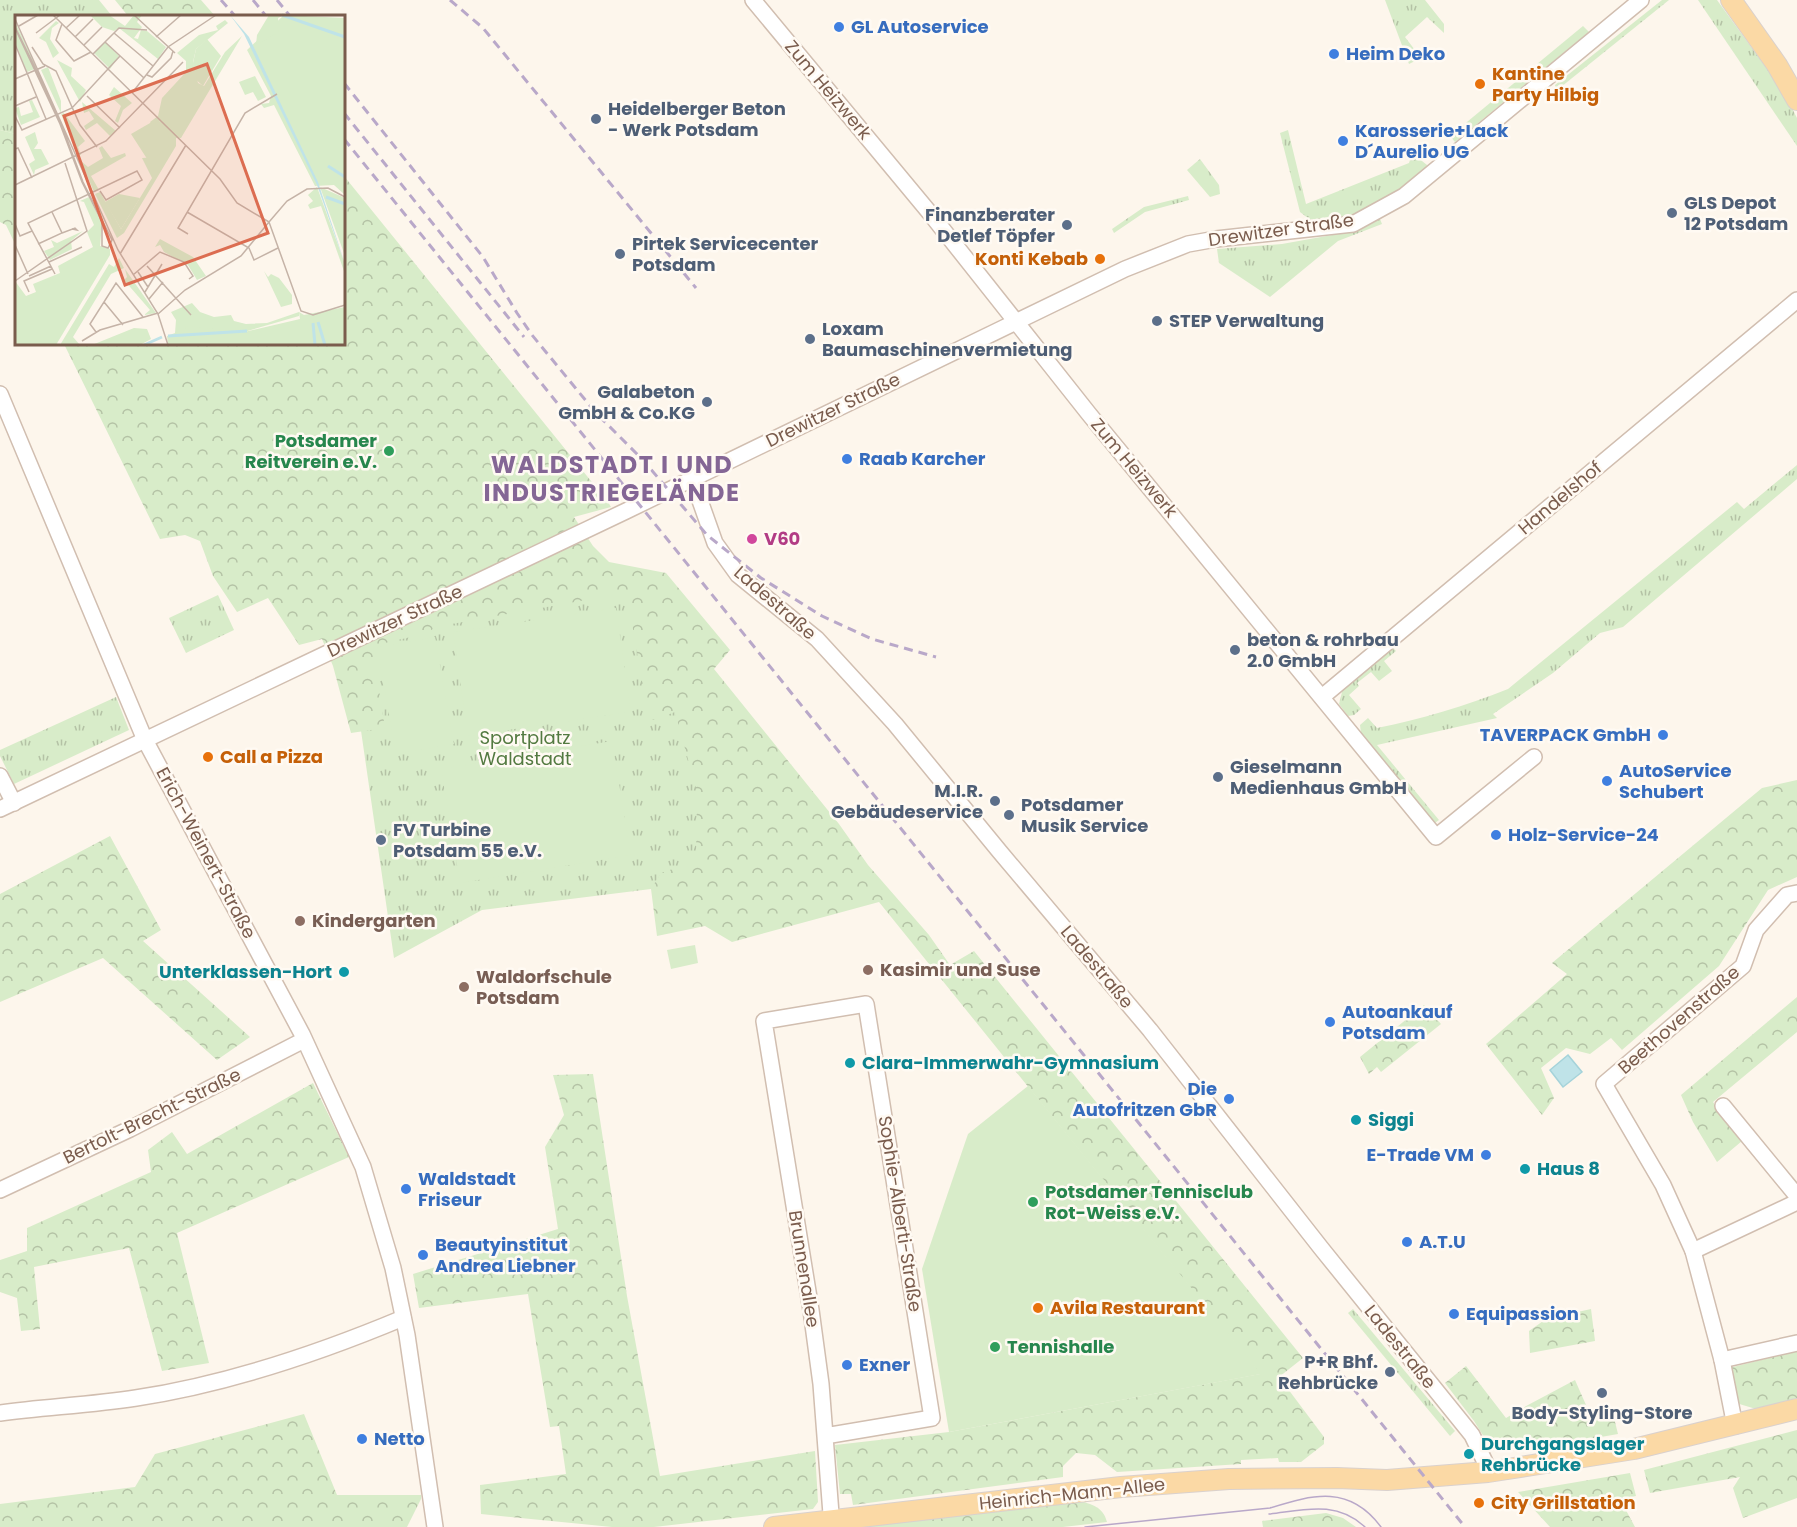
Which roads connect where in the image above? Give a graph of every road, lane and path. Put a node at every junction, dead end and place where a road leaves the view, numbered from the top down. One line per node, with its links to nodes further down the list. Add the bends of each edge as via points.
1 (753, 0): 6 (street, Zum Heizwerk)
2 (1641, 0): 6 (street, Drewitzer Straße, via 1404,196 1353,224 1188,244 1125,269)
3 (1731, 0): 4 (main road)
4 (1797, 100)
5 (1797, 300): 9 (street, Handelshof)
6 (1017, 321): 8 (street, Drewitzer Straße); 9 (street, Zum Heizwerk)
7 (0, 394): 10 (street, Erich-Weinert-Straße)
8 (692, 478): 10 (street, Drewitzer Straße); 29 (street, Ladestraße, via 715,543 738,575 817,639 895,724 1150,1030 1472,1435)
9 (1322, 697): 11 (street, Zum Heizwerk, via 1436,837)
10 (145, 740): 13 (street, Drewitzer Straße); 16 (street, Erich-Weinert-Straße)
11 (1534, 757)
12 (0, 776): 13 (street)
13 (7, 806)
14 (1797, 893): 21 (street, Beethovenstraße, via 1787,895 1756,930 1743,966 1604,1084 1663,1185)
15 (764, 1021): 28 (street, Brunnenallee, via 811,1310); 28 (street, Sophie-Alberti-Straße, via 866,1004 932,1418)
16 (304, 1040): 18 (street, Bertolt-Brecht-Straße); 22 (street, Erich-Weinert-Straße, via 363,1167 393,1268)
17 (1723, 1106): 19 (street)
18 (0, 1190)
19 (1797, 1196)
20 (1797, 1202): 21 (street)
21 (1693, 1251): 24 (street, Beethovenstraße)
22 (403, 1318): 26 (street, via 284,1363 214,1382 128,1400); 31 (street, Erich-Weinert-Straße)
23 (1797, 1343): 24 (street)
24 (1722, 1360): 27 (street, Beethovenstraße)
25 (1797, 1409): 27 (main road, Heinrich-Mann-Allee)
26 (0, 1413)
27 (1735, 1425): 29 (main road, Heinrich-Mann-Allee, via 1634,1449)
28 (825, 1436): 30 (street, Brunnenallee)
29 (1488, 1472): 30 (main road, Heinrich-Mann-Allee, via 1446,1477 1213,1480 1121,1487)
30 (832, 1523): 32 (main road, Heinrich-Mann-Allee)
31 (435, 1527)
32 (774, 1527)

